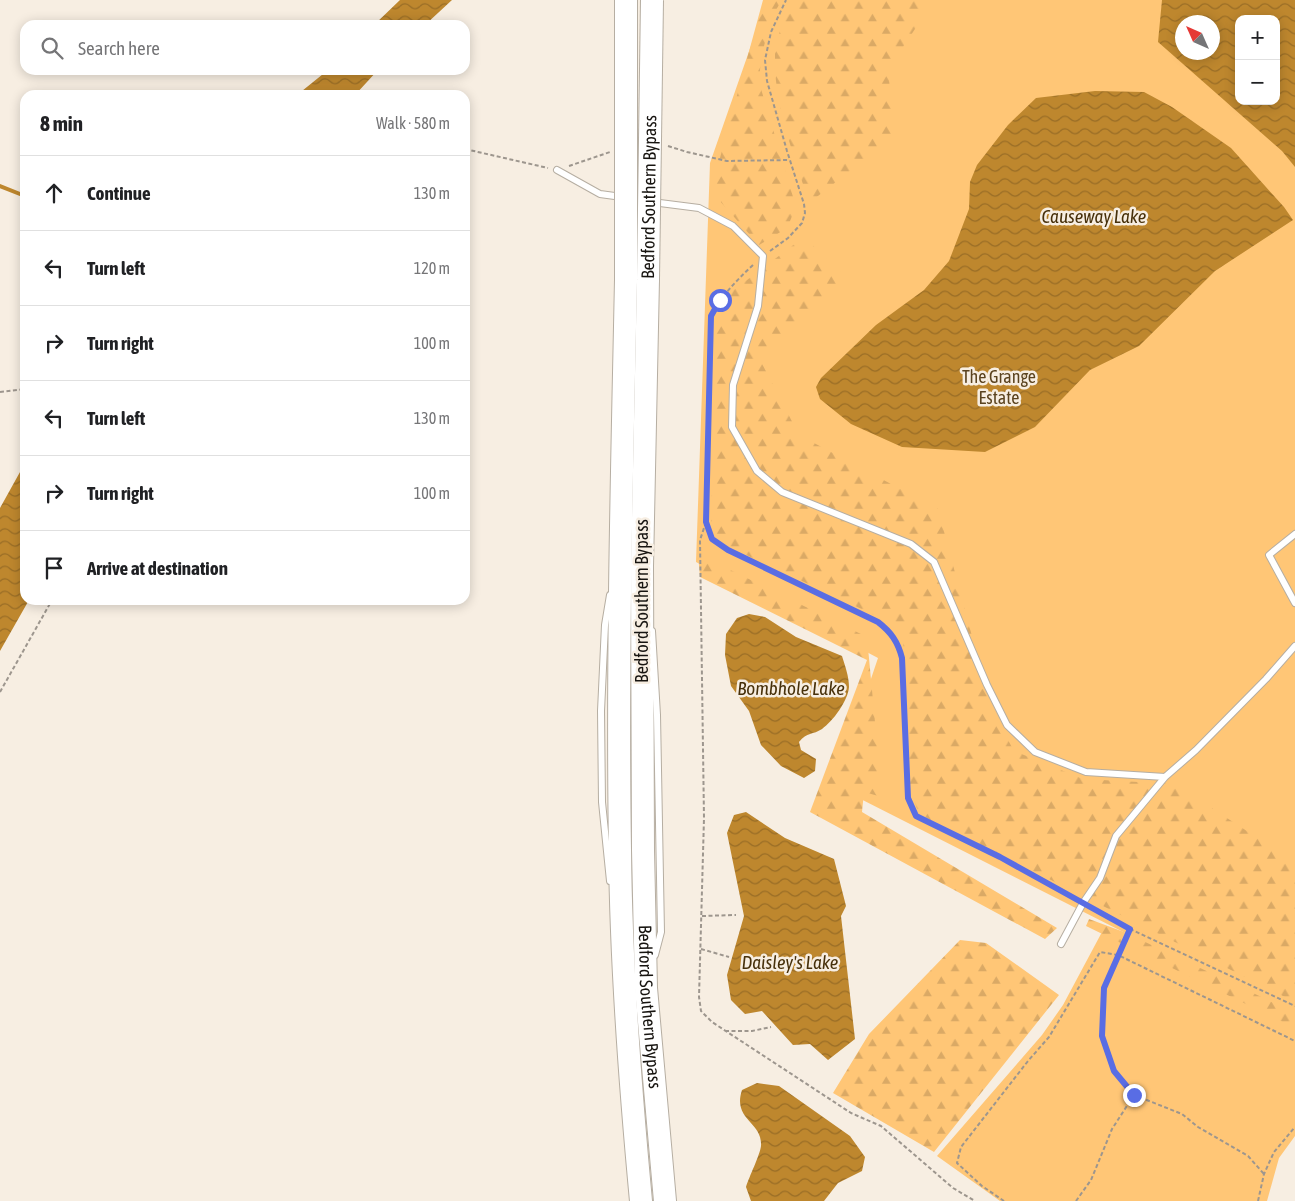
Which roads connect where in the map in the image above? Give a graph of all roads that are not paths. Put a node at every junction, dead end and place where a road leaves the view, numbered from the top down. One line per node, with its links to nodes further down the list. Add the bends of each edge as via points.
1 (626, 0): 7 (highway, Bedford Southern Bypass, bridge)
2 (652, 0): 7 (highway, Bedford Southern Bypass, bridge, via 648,279)
3 (557, 170): 4 (lane, via 600,194)
4 (635, 200)
5 (644, 201): 13 (lane, via 699,208 733,226 763,256 758,306 734,385 732,427 757,471 782,492 910,544 934,562 1006,725 1035,752 1086,772)
6 (1295, 534): 9 (lane, via 1269,555)
7 (625, 571): 10 (lane); 17 (highway, Bedford Southern Bypass, via 620,852); 18 (highway, Bedford Southern Bypass, via 642,850)
8 (611, 589): 14 (lane, via 605,625 601,711 602,802)
9 (1295, 603)
10 (649, 612)
11 (651, 622): 18 (lane, via 661,932)
12 (1295, 646): 13 (lane, via 1196,750)
13 (1165, 777): 16 (lane, via 1116,836 1100,878)
14 (610, 885)
15 (614, 914): 17 (lane)
16 (1061, 944)
17 (624, 971): 19 (highway, Bedford Southern Bypass)
18 (646, 988): 20 (highway, Bedford Southern Bypass)
19 (641, 1201)
20 (665, 1201)

